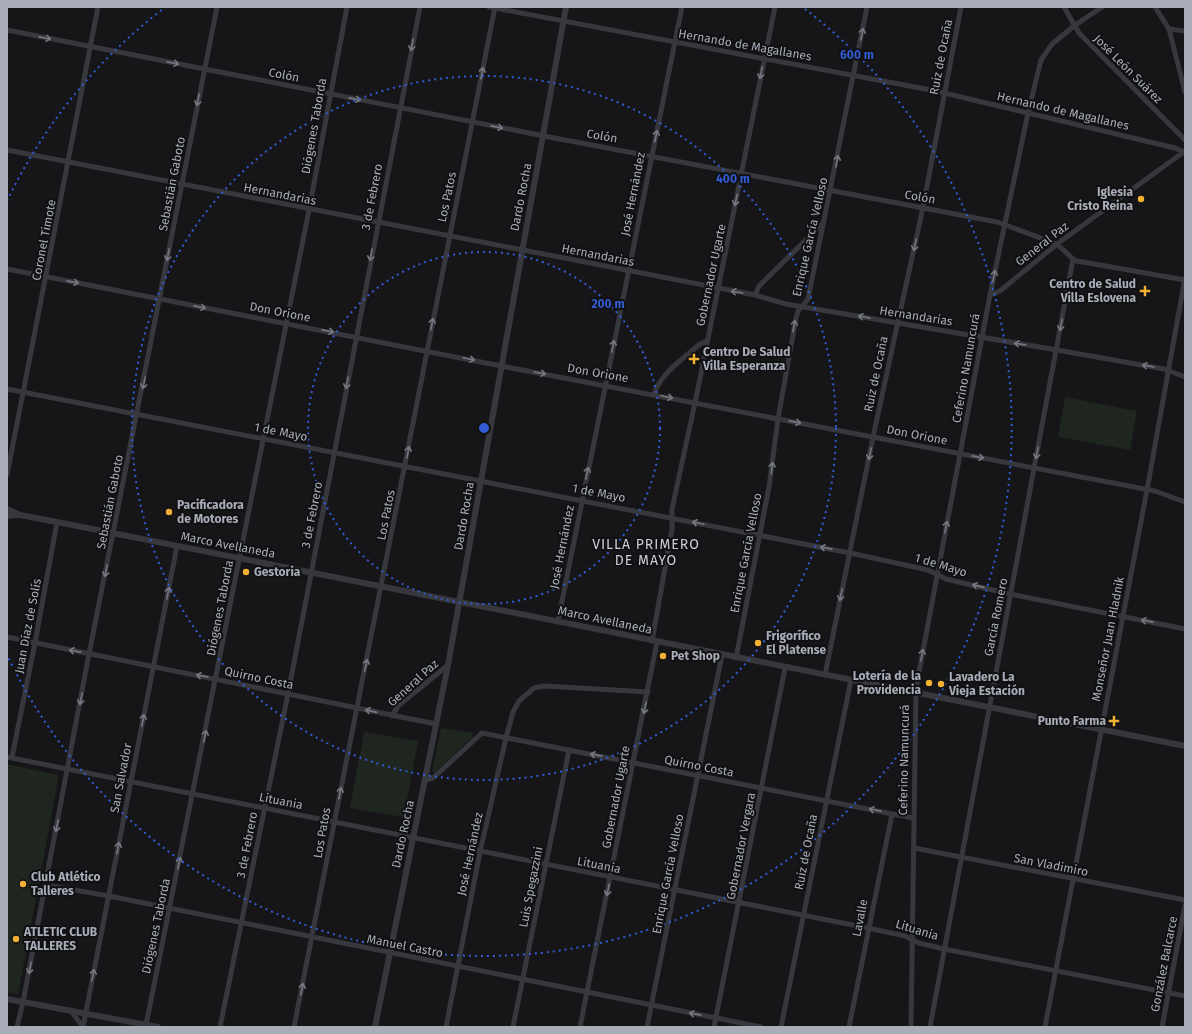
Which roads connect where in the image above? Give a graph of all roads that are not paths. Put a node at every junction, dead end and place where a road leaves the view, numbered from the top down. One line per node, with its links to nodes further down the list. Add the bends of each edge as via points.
1 (98, 7): 21 (street, Coronel Timote)
2 (217, 7): 23 (street, Sebastián Gaboto)
3 (347, 7): 28 (street, Diógenes Taborda)
4 (420, 7): 29 (street, 3 de Febrero, one-way to 29)
5 (489, 7): 14 (street, Hernando de Magallanes)
6 (566, 7): 15 (street, Dardo Rocha)
7 (682, 7): 20 (street, José Hernández)
8 (775, 7): 22 (street, Gobernador Ugarte)
9 (867, 7): 24 (street, Enrique García Velloso, one-way to 9)
10 (961, 7): 27 (street, Ruiz de Ocaña)
11 (1064, 7): 16 (street, José León Suárez)
12 (1102, 7): 16 (street, Ceferino Namuncurá)
13 (1155, 7): 17 (street)
14 (495, 8): 15 (street, Hernando de Magallanes); 31 (street, Los Patos, one-way to 14)
15 (563, 22): 20 (street, Hernando de Magallanes); 32 (street, Dardo Rocha)
16 (1074, 26): 30 (street, Ceferino Namuncurá, via 1044,53); 33 (street, José León Suárez)
17 (1170, 29): 19 (street); 25 (street)
18 (7, 30): 21 (street, Colón, one-way to 21)
19 (1185, 32)
20 (674, 43): 22 (street, Hernando de Magallanes); 36 (street, José Hernández, one-way to 20)
21 (90, 47): 23 (street, Colón, one-way to 23); 37 (street, Coronel Timote)
22 (764, 58): 24 (street, Hernando de Magallanes); 38 (street, Gobernador Ugarte, one-way to 38)
23 (204, 69): 28 (street, Colón); 39 (street, Sebastián Gaboto, one-way to 39)
24 (854, 76): 27 (street, Hernando de Magallanes); 40 (street, Enrique García Velloso, one-way to 24)
25 (1183, 78): 26 (street)
26 (1185, 92)
27 (944, 93): 30 (street, Hernando de Magallanes); 41 (street, Ruiz de Ocaña)
28 (330, 94): 29 (street, Colón, one-way to 29); 42 (street, Diógenes Taborda)
29 (400, 108): 31 (street, Colón); 43 (street, 3 de Febrero)
30 (1028, 113): 35 (street, Hernando de Magallanes); 45 (street, Ceferino Namuncurá)
31 (473, 122): 32 (street, Colón, one-way to 32); 46 (street, Los Patos)
32 (544, 136): 36 (street, Colón); 48 (street, Dardo Rocha)
33 (1185, 140)
34 (7, 150): 37 (street, Hernandarias)
35 (1184, 152): 47 (street, General Paz)
36 (652, 156): 38 (street, Colón); 51 (street, José Hernández)
37 (69, 161): 39 (street, Hernandarias); 52 (street, Coronel Timote)
38 (742, 174): 40 (street, Colón); 54 (street, Gobernador Ugarte, one-way to 54)
39 (182, 184): 42 (street, Hernandarias); 57 (street, Sebastián Gaboto, one-way to 57)
40 (831, 191): 41 (street, Colón); 44 (street, Enrique García Velloso)
41 (923, 207): 45 (street, Colón); 60 (street, Ruiz de Ocaña, one-way to 60)
42 (309, 210): 43 (street, Hernandarias); 59 (street, Diógenes Taborda)
43 (378, 223): 46 (street, Hernandarias); 61 (street, 3 de Febrero, one-way to 61)
44 (823, 223): 55 (street, via 759,286); 58 (street, Enrique García Velloso, via 808,299)
45 (1006, 224): 47 (street, Colón); 56 (street, Ceferino Namuncurá, one-way to 45)
46 (449, 236): 48 (street, Hernandarias); 65 (street, Los Patos, one-way to 46)
47 (1057, 244): 49 (street, Colón); 56 (street, General Paz, via 1000,291)
48 (522, 251): 51 (street, Hernandarias); 66 (street, Dardo Rocha)
49 (1073, 259): 53 (street); 64 (street, García Romero, one-way to 64)
50 (7, 269): 52 (street, Don Orione)
51 (628, 270): 54 (street, Hernandarias); 69 (street, José Hernández, one-way to 51)
52 (47, 276): 57 (street, Don Orione, one-way to 57); 71 (street, Coronel Timote)
53 (1185, 279): 67 (street, Monseñor Juan Hladnik)
54 (718, 289): 55 (street, Hernandarias, one-way to 54); 63 (street, Gobernador Ugarte)
55 (755, 295): 58 (street, Hernandarias)
56 (990, 295): 62 (street, Ceferino Namuncurá)
57 (160, 299): 59 (street, Don Orione, one-way to 59); 74 (street, Sebastián Gaboto, one-way to 74)
58 (802, 306): 60 (street, Hernandarias, one-way to 58); 75 (street, Enrique García Velloso, one-way to 58, via 796,318)
59 (285, 323): 61 (street, Don Orione, one-way to 61); 77 (street, Diógenes Taborda)
60 (898, 323): 62 (street, Hernandarias); 76 (street, Ruiz de Ocaña)
61 (356, 336): 65 (street, Don Orione); 78 (street, 3 de Febrero, one-way to 78)
62 (982, 337): 64 (street, Hernandarias, one-way to 62); 79 (street, Ceferino Namuncurá)
63 (707, 341): 72 (street, via 700,344 669,372 657,386); 73 (street, Gobernador Ugarte)
64 (1057, 350): 67 (street, Hernandarias, one-way to 64); 81 (street, García Romero, one-way to 81)
65 (427, 351): 66 (street, Don Orione, one-way to 66); 80 (street, Los Patos, one-way to 65)
66 (501, 366): 69 (street, Don Orione, one-way to 69); 83 (street, Dardo Rocha)
67 (1167, 370): 68 (street, Hernandarias); 84 (street, Monseñor Juan Hladnik)
68 (1185, 377)
69 (606, 385): 72 (street, Don Orione); 85 (street, José Hernández, one-way to 69)
70 (7, 389): 71 (street, 1 de Mayo)
71 (24, 392): 74 (street, 1 de Mayo); 82 (street, Coronel Timote)
72 (654, 394): 73 (street, Don Orione, one-way to 73)
73 (695, 403): 75 (street, Don Orione); 90 (street, Gobernador Ugarte)
74 (138, 414): 77 (street, 1 de Mayo); 92 (street, Sebastián Gaboto)
75 (778, 419): 76 (street, Don Orione, one-way to 76); 93 (street, Enrique García Velloso, one-way to 75, via 770,488)
76 (873, 436): 79 (street, Don Orione); 95 (street, Ruiz de Ocaña, one-way to 95)
77 (263, 439): 78 (street, 1 de Mayo); 96 (street, Diógenes Taborda)
78 (334, 452): 80 (street, 1 de Mayo); 97 (street, 3 de Febrero)
79 (960, 454): 81 (street, Don Orione, one-way to 81); 98 (street, Ceferino Namuncurá, one-way to 79)
80 (406, 466): 83 (street, 1 de Mayo); 99 (street, Los Patos)
81 (1034, 468): 84 (street, Don Orione); 100 (street, García Romero)
82 (7, 475)
83 (481, 482): 85 (street, 1 de Mayo); 101 (street, Dardo Rocha)
84 (1147, 490): 86 (street, Don Orione); 102 (street, Monseñor Juan Hladnik)
85 (582, 500): 90 (street, 1 de Mayo); 103 (street, José Hernández)
86 (1185, 502)
87 (7, 508): 88 (street, Marco Avellaneda)
88 (20, 515): 89 (street, Marco Avellaneda); 91 (street, Marco Avellaneda)
89 (7, 516)
90 (671, 518): 93 (street, 1 de Mayo, one-way to 90); 106 (street, Gobernador Ugarte, via 672,529)
91 (57, 522): 92 (street, Marco Avellaneda); 107 (street, Juan Díaz de Solís)
92 (114, 533): 94 (street, Marco Avellaneda); 108 (street, Sebastián Gaboto, one-way to 108)
93 (760, 536): 95 (street, 1 de Mayo, one-way to 93); 110 (street, Enrique García Velloso)
94 (177, 546): 96 (street, Marco Avellaneda); 112 (street, San Salvador, one-way to 94)
95 (850, 553): 98 (street, 1 de Mayo); 114 (street, Ruiz de Ocaña, one-way to 114)
96 (240, 559): 97 (street, Marco Avellaneda); 115 (street, Diógenes Taborda)
97 (311, 572): 99 (street, Marco Avellaneda); 118 (street, 3 de Febrero)
98 (937, 574): 100 (street, 1 de Mayo, one-way to 98, via 946,579); 119 (street, Ceferino Namuncurá, one-way to 98)
99 (382, 587): 101 (street, Marco Avellaneda); 120 (street, Los Patos, one-way to 99)
100 (1010, 594): 102 (street, 1 de Mayo); 121 (street, García Romero)
101 (459, 602): 103 (street, Marco Avellaneda); 111 (street, Dardo Rocha)
102 (1123, 616): 104 (street, 1 de Mayo, one-way to 102); 124 (street, Monseñor Juan Hladnik)
103 (558, 621): 106 (street, Marco Avellaneda)
104 (1185, 628)
105 (7, 637): 107 (street, Quirno Costa)
106 (655, 641): 109 (street, Marco Avellaneda); 117 (street, Gobernador Ugarte)
107 (35, 643): 108 (street, Quirno Costa, one-way to 107); 128 (street, Juan Díaz de Solís)
108 (90, 654): 112 (street, Quirno Costa); 130 (street, Sebastián Gaboto, one-way to 130)
109 (722, 655): 110 (street, Marco Avellaneda); 131 (street, Enrique García Velloso)
110 (736, 658): 113 (street, Marco Avellaneda)
111 (448, 665): 122 (street, General Paz, via 398,706); 123 (street, Dardo Rocha)
112 (153, 668): 115 (street, Quirno Costa, one-way to 112); 133 (street, San Salvador, one-way to 112)
113 (785, 668): 114 (street, Marco Avellaneda); 134 (street, Gobernador Vergara)
114 (824, 675): 116 (street, Marco Avellaneda)
115 (216, 679): 118 (street, Quirno Costa); 135 (street, Diógenes Taborda, one-way to 115)
116 (851, 680): 119 (street, Marco Avellaneda); 136 (street, Ruiz de Ocaña)
117 (648, 692): 125 (street, José Hernández, via 538,687 516,705); 129 (street, Gobernador Ugarte, one-way to 129)
118 (288, 694): 120 (street, Quirno Costa); 137 (street, 3 de Febrero)
119 (915, 694): 121 (street, Marco Avellaneda); 139 (street, Ceferino Namuncurá)
120 (357, 708): 122 (street, Quirno Costa, one-way to 120); 140 (street, Los Patos, one-way to 120)
121 (989, 708): 124 (street, Marco Avellaneda); 144 (street, García Romero)
122 (392, 716): 123 (street, Quirno Costa)
123 (436, 724): 132 (street, Dardo Rocha)
124 (1101, 730): 126 (street, Marco Avellaneda); 147 (street, Monseñor Juan Hladnik)
125 (506, 738): 127 (street, Quirno Costa); 132 (street, Quirno Costa, via 482,733 433,778); 143 (street, José Hernández)
126 (1185, 746)
127 (569, 750): 129 (street, Quirno Costa, one-way to 127); 145 (street, Luis Spegazzini)
128 (9, 757): 130 (street, Lituania)
129 (633, 763): 131 (street, Quirno Costa); 146 (street, Gobernador Ugarte)
130 (68, 769): 133 (street, Lituania); 148 (street, Sebastián Gaboto, one-way to 148)
131 (697, 776): 134 (street, Quirno Costa); 149 (street, Enrique García Velloso)
132 (426, 780): 141 (street, Dardo Rocha)
133 (131, 781): 135 (street, Lituania); 150 (street, San Salvador, one-way to 133)
134 (762, 788): 136 (street, Quirno Costa); 152 (street, Gobernador Vergara)
135 (194, 795): 137 (street, Lituania); 154 (street, Diógenes Taborda, one-way to 135)
136 (826, 801): 138 (street, Quirno Costa, one-way to 136); 155 (street, Ruiz de Ocaña)
137 (264, 808): 140 (street, Lituania); 156 (street, 3 de Febrero)
138 (892, 814): 139 (street, Quirno Costa); 157 (street, Lavalle)
139 (913, 818): 142 (street, Ceferino Namuncurá)
140 (335, 822): 141 (street, Lituania); 158 (street, Los Patos)
141 (413, 837): 143 (street, Lituania); 161 (street, Dardo Rocha)
142 (914, 848): 144 (street, San Vladimiro); 159 (street, Ceferino Namuncurá)
143 (480, 852): 145 (street, Lituania); 162 (street, José Hernández)
144 (960, 858): 147 (street, San Vladimiro); 160 (street, García Romero)
145 (546, 864): 146 (street, Lituania); 164 (street, Luis Spegazzini)
146 (611, 877): 149 (street, Lituania); 166 (street, Gobernador Ugarte, one-way to 166)
147 (1073, 879): 151 (street, San Vladimiro); 163 (street, Monseñor Juan Hladnik)
148 (46, 885): 150 (street, Manuel Castro); 169 (street, Sebastián Gaboto, one-way to 169)
149 (675, 890): 152 (street, Lituania); 170 (street, Enrique García Velloso)
150 (109, 896): 154 (street, Manuel Castro); 172 (street, San Salvador, one-way to 150)
151 (1185, 900)
152 (740, 903): 155 (street, Lituania); 173 (street, Gobernador Vergara)
153 (1185, 905): 165 (street, González Balcarce)
154 (170, 908): 156 (street, Manuel Castro); 174 (street, Diógenes Taborda)
155 (804, 915): 157 (street, Lituania); 187 (street, Ruiz de Ocaña)
156 (241, 923): 158 (street, Manuel Castro); 178 (street, 3 de Febrero)
157 (868, 928): 159 (street, Lituania); 188 (street, Lavalle)
158 (312, 938): 161 (street, Manuel Castro); 179 (street, Los Patos, one-way to 158)
159 (913, 939): 160 (street, Lituania); 189 (street, Ceferino Namuncurá)
160 (944, 949): 163 (street, Lituania); 190 (street, García Romero)
161 (390, 953): 162 (street, Manuel Castro); 180 (street, Dardo Rocha)
162 (458, 967): 164 (street, Manuel Castro); 181 (street, José Hernández)
163 (1056, 970): 165 (street, Lituania); 191 (street, Monseñor Juan Hladnik)
164 (523, 979): 166 (street, Manuel Castro); 182 (street, Luis Spegazzini)
165 (1169, 992): 167 (street, Lituania); 192 (street, González Balcarce)
166 (587, 993): 170 (street, Manuel Castro); 183 (street, Gobernador Ugarte)
167 (1185, 996)
168 (7, 999): 169 (street)
169 (23, 1002): 171 (street); 175 (street, Sebastián Gaboto)
170 (651, 1005): 173 (street, Manuel Castro, one-way to 170); 184 (street, Enrique García Velloso)
171 (71, 1011): 172 (street); 176 (street)
172 (85, 1014): 174 (street); 176 (street, San Salvador)
173 (716, 1018): 185 (street, Gobernador Vergara); 186 (street, Manuel Castro)
174 (146, 1025): 177 (street)
175 (17, 1027)
176 (83, 1027)
177 (158, 1027)
178 (220, 1027)
179 (294, 1027)
180 (375, 1027)
181 (446, 1027)
182 (513, 1027)
183 (580, 1027)
184 (647, 1027)
185 (714, 1027)
186 (761, 1027)
187 (781, 1027)
188 (849, 1027)
189 (912, 1027)
190 (930, 1027)
191 (1045, 1027)
192 (1162, 1027)

